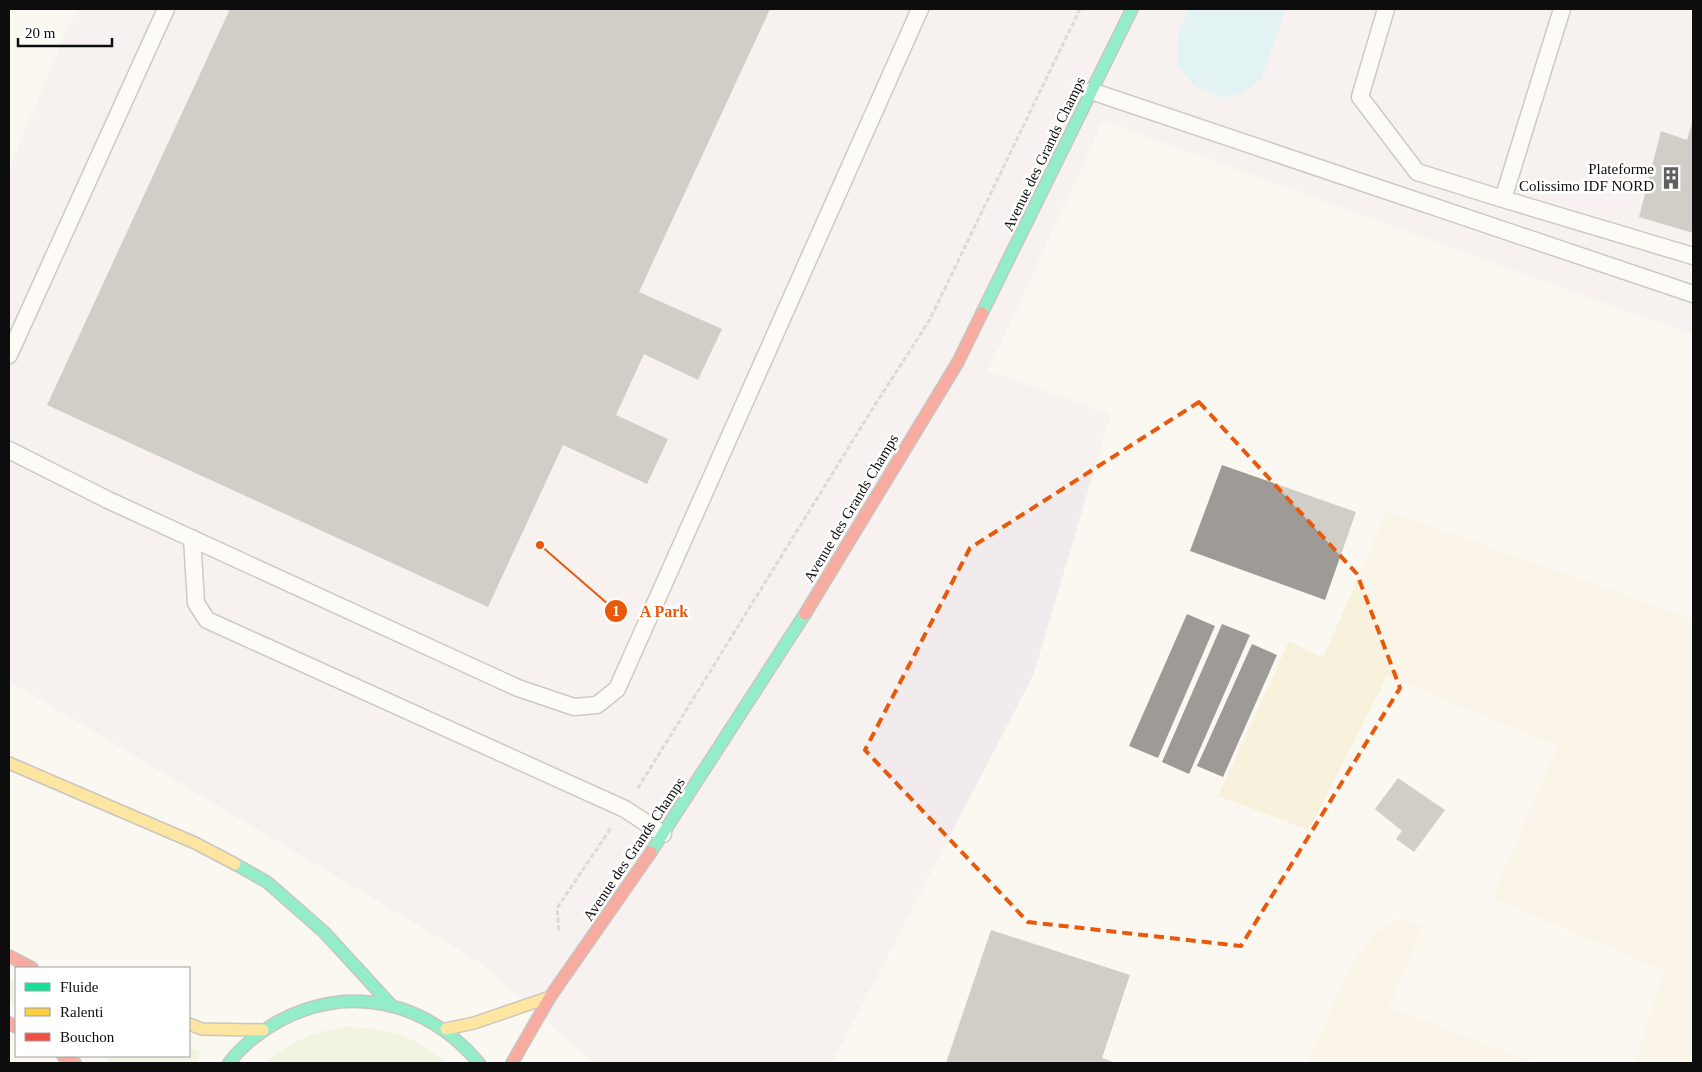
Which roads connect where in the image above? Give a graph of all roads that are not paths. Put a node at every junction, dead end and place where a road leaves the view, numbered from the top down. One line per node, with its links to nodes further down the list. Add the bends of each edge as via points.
1 (166, 9): 10 (lane)
2 (920, 9): 12 (lane, via 617,689 597,705 574,707 518,688)
3 (1132, 9): 6 (main road, Avenue des Grands Champs)
4 (1386, 9): 7 (lane, via 1360,97 1417,172)
5 (1562, 9): 7 (lane)
6 (1091, 91): 9 (lane); 14 (main road, Avenue des Grands Champs, via 958,362 789,639)
7 (1502, 199): 8 (lane)
8 (1693, 256)
9 (1693, 294)
10 (9, 355)
11 (9, 450): 12 (lane)
12 (192, 538): 14 (lane, via 196,603 207,620 625,809)
13 (9, 763): 18 (main road, via 195,843 267,882 324,932)
14 (663, 834): 17 (main road, Avenue des Grands Champs)
15 (9, 956): 16 (main road)
16 (30, 967)
17 (550, 997): 20 (main road); 24 (main road, Avenue des Grands Champs)
18 (391, 1005): 20 (main road, via 419,1014); 21 (main road, via 346,1001 303,1010)
19 (190, 1024): 21 (main road, via 202,1029)
20 (446, 1029): 23 (main road, via 469,1048)
21 (263, 1030): 22 (main road)
22 (229, 1063)
23 (479, 1063)
24 (512, 1063)

